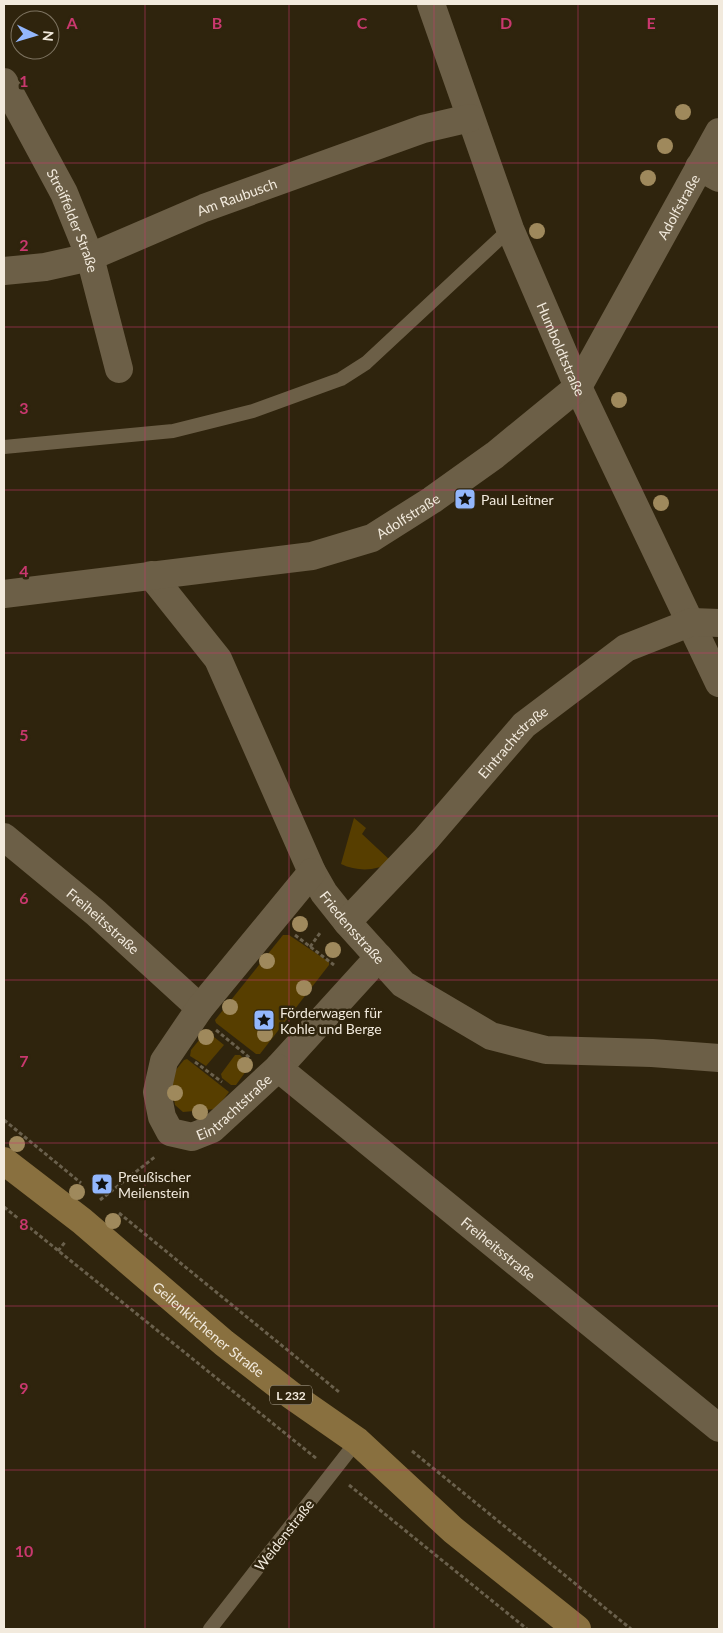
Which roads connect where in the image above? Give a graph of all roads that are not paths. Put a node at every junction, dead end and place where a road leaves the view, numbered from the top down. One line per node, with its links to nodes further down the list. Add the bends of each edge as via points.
1 (431, 4): 3 (street, Humboldtstraße)
2 (4, 82): 7 (street, Streiffelder Straße, via 64,193)
3 (470, 118): 6 (street, Humboldtstraße); 7 (street, Am Raubusch, via 423,129 222,201)
4 (719, 132): 5 (street, Adolfstraße)
5 (709, 172): 10 (street, Adolfstraße)
6 (510, 229): 10 (street, Humboldtstraße); 11 (lane, via 366,363 341,379 253,411 173,431)
7 (90, 256): 8 (street, Am Raubusch, via 45,267); 9 (street, Streiffelder Straße)
8 (4, 272)
9 (119, 370)
10 (578, 387): 12 (street, Adolfstraße, via 495,456 372,538 312,556); 14 (street, Humboldtstraße)
11 (4, 447)
12 (151, 575): 13 (street, Adolfstraße); 18 (street, Friedensstraße, via 218,660)
13 (4, 594)
14 (692, 622): 15 (street, Eintrachtstraße); 16 (street, Humboldtstraße); 19 (street, Eintrachtstraße, via 626,648 524,725 426,839)
15 (719, 623)
16 (719, 683)
17 (4, 837): 21 (street, Freiheitsstraße, via 96,913)
18 (312, 872): 19 (street, Friedensstraße); 21 (street, Eintrachtstraße)
19 (336, 926): 20 (street, Friedensstraße)
20 (379, 957): 22 (street, Friedensstraße, via 403,984 491,1036 546,1050); 23 (street, Eintrachtstraße)
21 (200, 1008): 23 (street, Eintrachtstraße, via 164,1061 156,1092 162,1117 170,1132 192,1137 212,1129)
22 (719, 1058)
23 (278, 1068): 25 (street, Freiheitsstraße)
24 (4, 1161): 26 (main road, Geilenkirchener Straße / L 232, via 82,1222 224,1344)
25 (719, 1428)
26 (357, 1441): 27 (lane, Weidenstraße); 28 (main road, Geilenkirchener Straße / L 232, via 453,1530)
27 (210, 1629)
28 (577, 1629)

